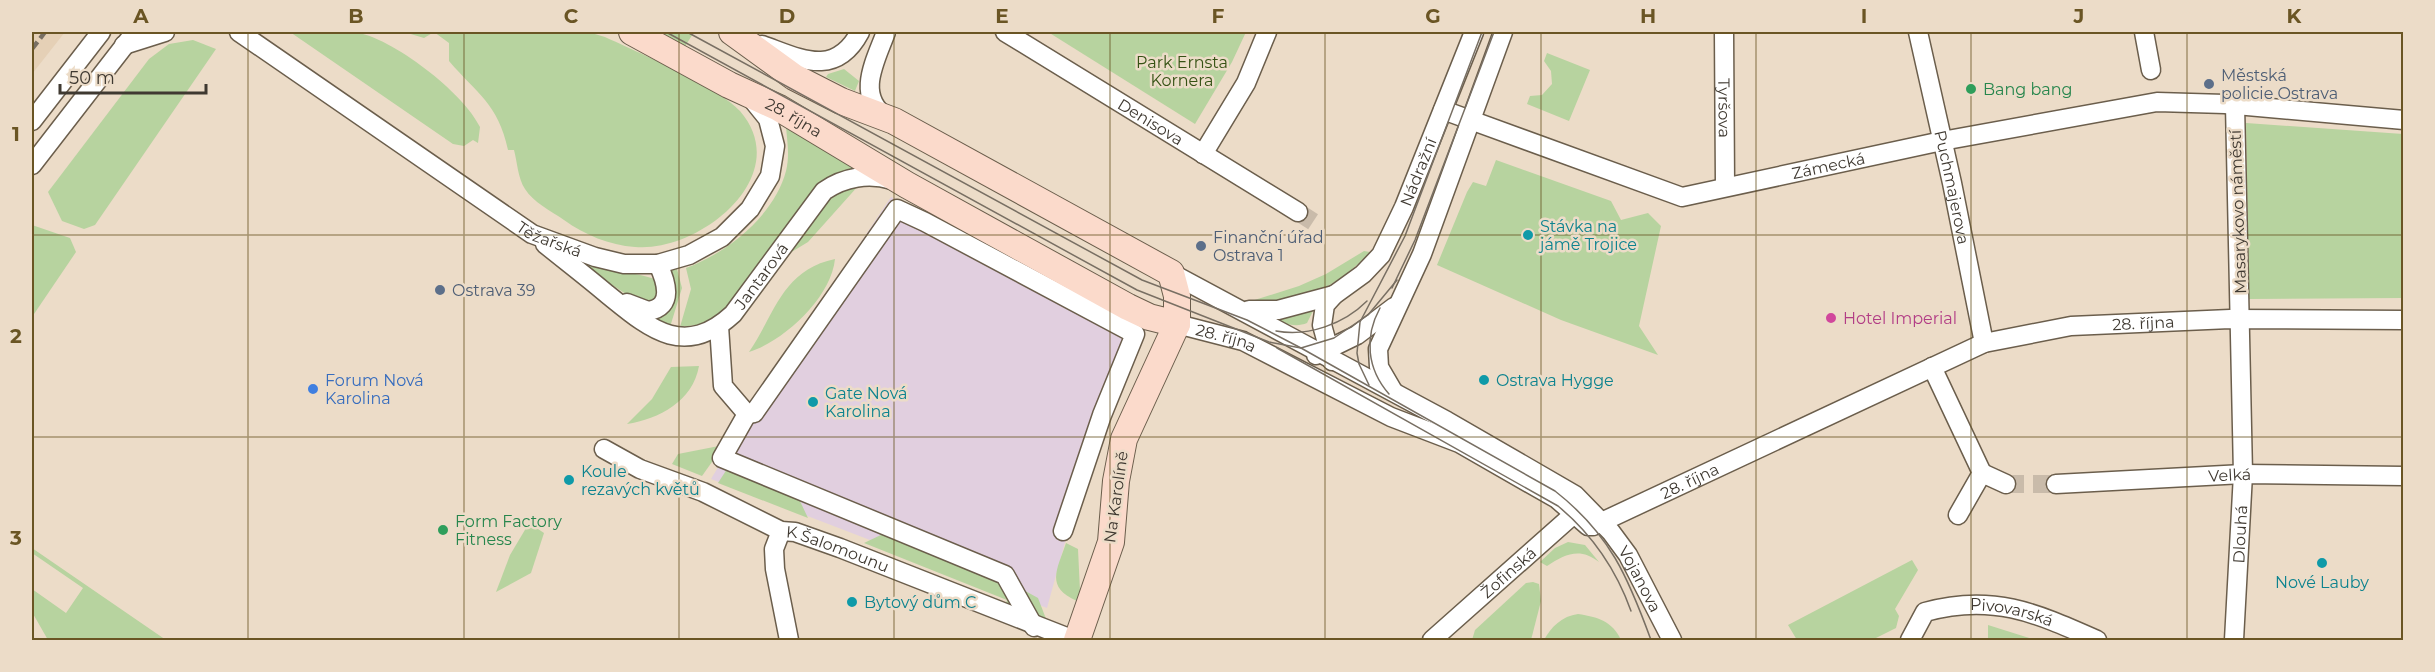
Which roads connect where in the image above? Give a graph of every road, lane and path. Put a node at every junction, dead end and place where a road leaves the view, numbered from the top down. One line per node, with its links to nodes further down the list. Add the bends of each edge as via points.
1 (101, 32): 22 (street)
2 (165, 32): 15 (street)
3 (239, 32): 30 (street, Těžařská)
4 (632, 32): 17 (street, 28. října)
5 (860, 32): 14 (street, via 842,53 819,61 793,58)
6 (886, 32): 20 (street, via 868,88 874,105)
7 (1005, 32): 25 (street, Denisova)
8 (1267, 32): 25 (street, via 1246,83)
9 (1474, 32): 19 (street, Nádražní)
10 (1503, 32): 23 (street, Nádražní)
11 (1724, 32): 28 (street, Tyršova)
12 (1918, 32): 24 (street, Puchmajerova)
13 (2144, 32): 16 (street)
14 (738, 35): 20 (street, via 794,77 841,101)
15 (129, 38): 26 (street)
16 (2151, 70)
17 (729, 85): 27 (street, 28. října, via 779,108); 31 (street, Těžařská, via 757,103 771,124 775,146 770,176 750,209 722,237 689,255)
18 (2230, 104): 21 (street, Masarykovo náměstí); 24 (street, Zámecká, via 2157,102); 37 (street, Masarykovo náměstí)
19 (1443, 110): 23 (street, Zámecká); 34 (street, Nádražní, via 1381,255)
20 (886, 117): 32 (street)
21 (2403, 120)
22 (32, 121)
23 (1472, 121): 28 (street, Zámecká, via 1682,196); 35 (street, Nádražní, via 1422,254)
24 (1942, 141): 28 (street, Zámecká); 41 (street, Puchmajerova)
25 (1203, 154): 29 (street, Denisova)
26 (32, 165)
27 (907, 185): 39 (street, 28. října, via 1128,307); 40 (street, Jantarová, via 883,177 867,177 848,179 824,191 738,308)
28 (1725, 185)
29 (1298, 212)
30 (532, 234): 31 (street, Těžařská, via 614,262); 33 (street, Jantarová)
31 (658, 264): 33 (street, Jantarová, via 668,289 658,308 637,308)
32 (1172, 273): 36 (street); 39 (street, 28. října)
33 (607, 293): 40 (street, Jantarová, via 647,326 662,332 687,336)
34 (1334, 295): 36 (street, Nádražní, via 1270,312); 42 (street, via 1325,305 1322,318)
35 (1401, 298): 42 (street, Nádražní, via 1372,326); 45 (street, Nádražní, via 1377,354 1381,372)
36 (1239, 307): 42 (street)
37 (2236, 319): 38 (street, 28. října); 41 (street, 28. října, via 2071,326); 50 (street, Dlouhá)
38 (2403, 320)
39 (1177, 324): 43 (street, 28. října, via 1237,338); 63 (street, Na Karolíně, via 1124,439 1111,542)
40 (719, 326): 47 (street, via 723,386)
41 (1984, 343): 44 (street, 28. října)
42 (1326, 354): 43 (street, Nádražní, via 1290,359); 45 (street); 46 (street)
43 (1273, 355): 46 (street, 28. října)
44 (1932, 367): 49 (street); 57 (street, 28. října)
45 (1394, 392): 55 (street, via 1548,478)
46 (1360, 401): 54 (street, 28. října, via 1459,443)
47 (747, 414): 59 (street, via 754,413 897,209 1135,334); 61 (street, via 722,458 1005,575)
48 (604, 449): 58 (street, K Šalomounu, via 640,469 703,492)
49 (1982, 473): 52 (street); 56 (street)
50 (2243, 474): 51 (street, Velká); 53 (street, Velká); 68 (street, Dlouhá)
51 (2403, 476)
52 (2006, 484)
53 (2056, 484)
54 (1539, 488): 55 (street, 28. října); 60 (street, via 1553,514)
55 (1579, 509): 57 (street, Vojanova); 60 (street, Žofinská)
56 (1958, 515)
57 (1602, 523): 65 (street, Vojanova, via 1634,565)
58 (781, 531): 61 (street, K Šalomounu, via 840,548); 62 (street, via 774,549 775,569)
59 (1063, 531)
60 (1548, 537): 64 (street, Žofinská)
61 (1034, 627): 63 (street, K Šalomounu)
62 (789, 640)
63 (1076, 640)
64 (1432, 640)
65 (1672, 640)
66 (1910, 640): 67 (street, Pivovarská, via 1925,612 1962,604 1994,603)
67 (2097, 640)
68 (2234, 640)

